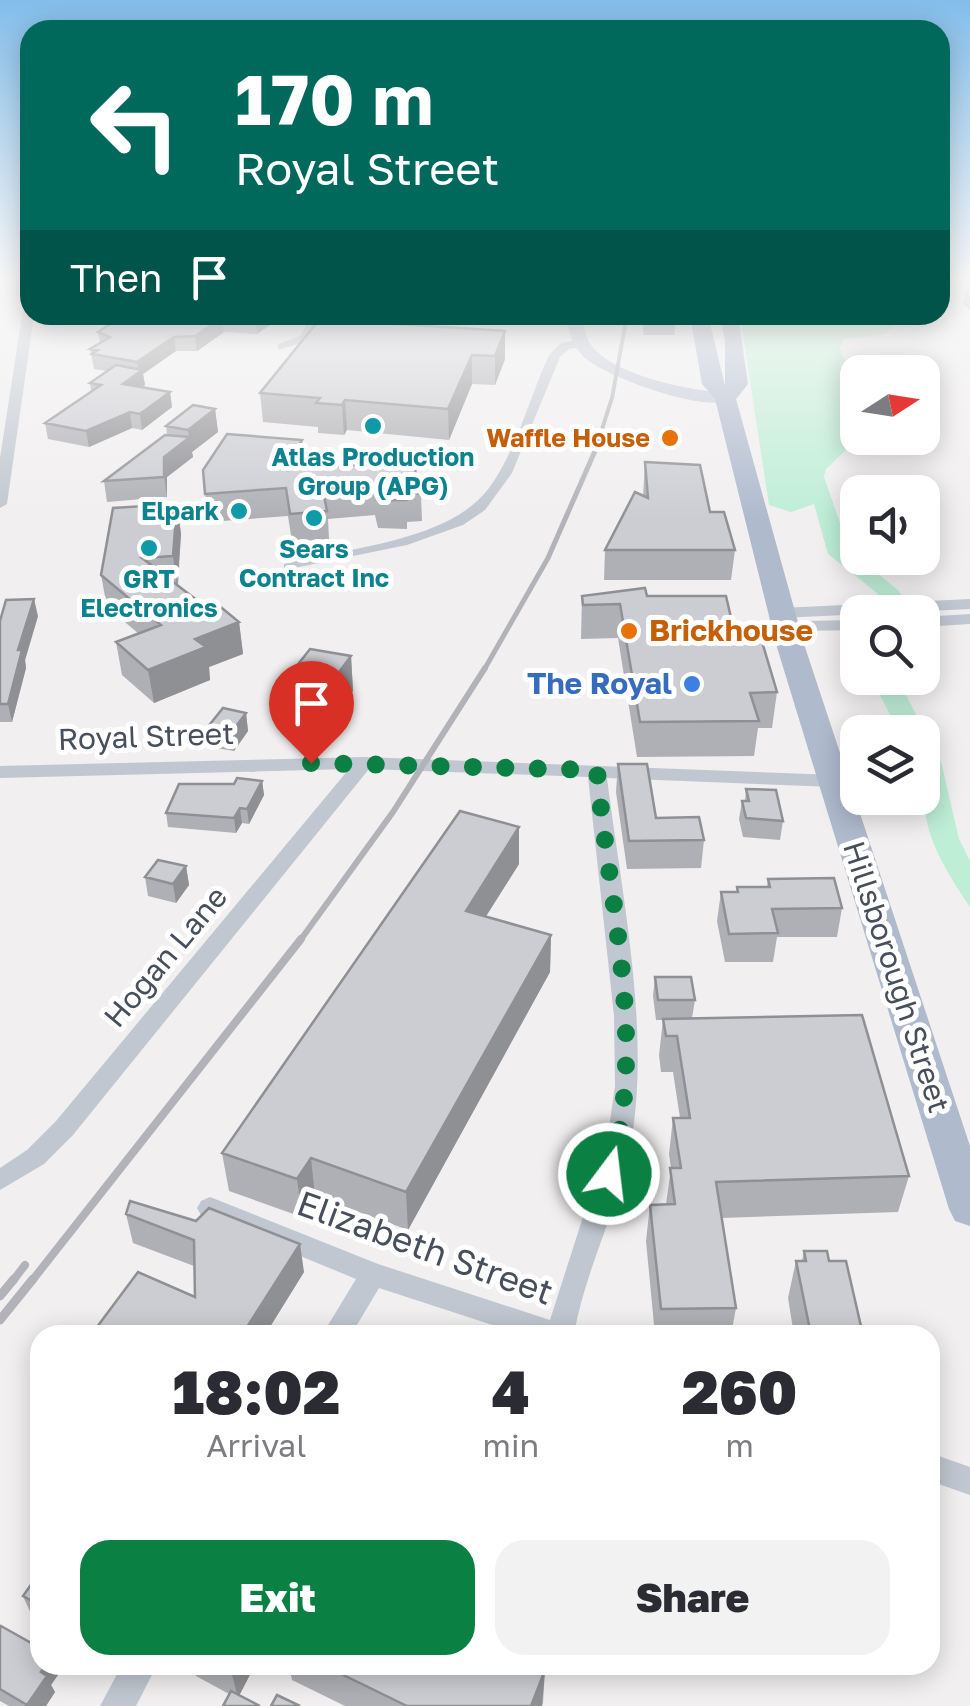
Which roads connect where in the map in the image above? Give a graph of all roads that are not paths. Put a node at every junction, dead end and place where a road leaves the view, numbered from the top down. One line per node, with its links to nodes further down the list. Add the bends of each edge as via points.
1 (22, 360): 7 (street)
2 (554, 360): 8 (street, via 484,504 429,533)
3 (600, 360): 6 (street, via 631,376)
4 (708, 360): 6 (main road, Hillsborough Street, via 712,384)
5 (736, 360): 6 (main road, Hillsborough Street, via 738,384)
6 (726, 398): 10 (main road, Hillsborough Street)
7 (0, 504)
8 (290, 566)
9 (970, 604): 10 (street)
10 (783, 619): 13 (street); 17 (main road, Hillsborough Street)
11 (970, 619): 12 (street)
12 (940, 621)
13 (840, 624)
14 (364, 763): 15 (street, Royal Street); 16 (street, Royal Street); 18 (street, Hogan Lane, via 66,1129)
15 (597, 770): 17 (street, Royal Street); 24 (street, via 627,1086 619,1142)
16 (0, 772)
17 (834, 781): 20 (main road, Hillsborough Street)
18 (2, 1180)
19 (210, 1208): 21 (street, Elizabeth Street)
20 (970, 1209)
21 (373, 1274): 22 (street); 23 (street, Elizabeth Street)
22 (342, 1325)
23 (529, 1325)
24 (563, 1325)
25 (940, 1470): 26 (street)
26 (970, 1481)
27 (135, 1675): 28 (street)
28 (117, 1706)

